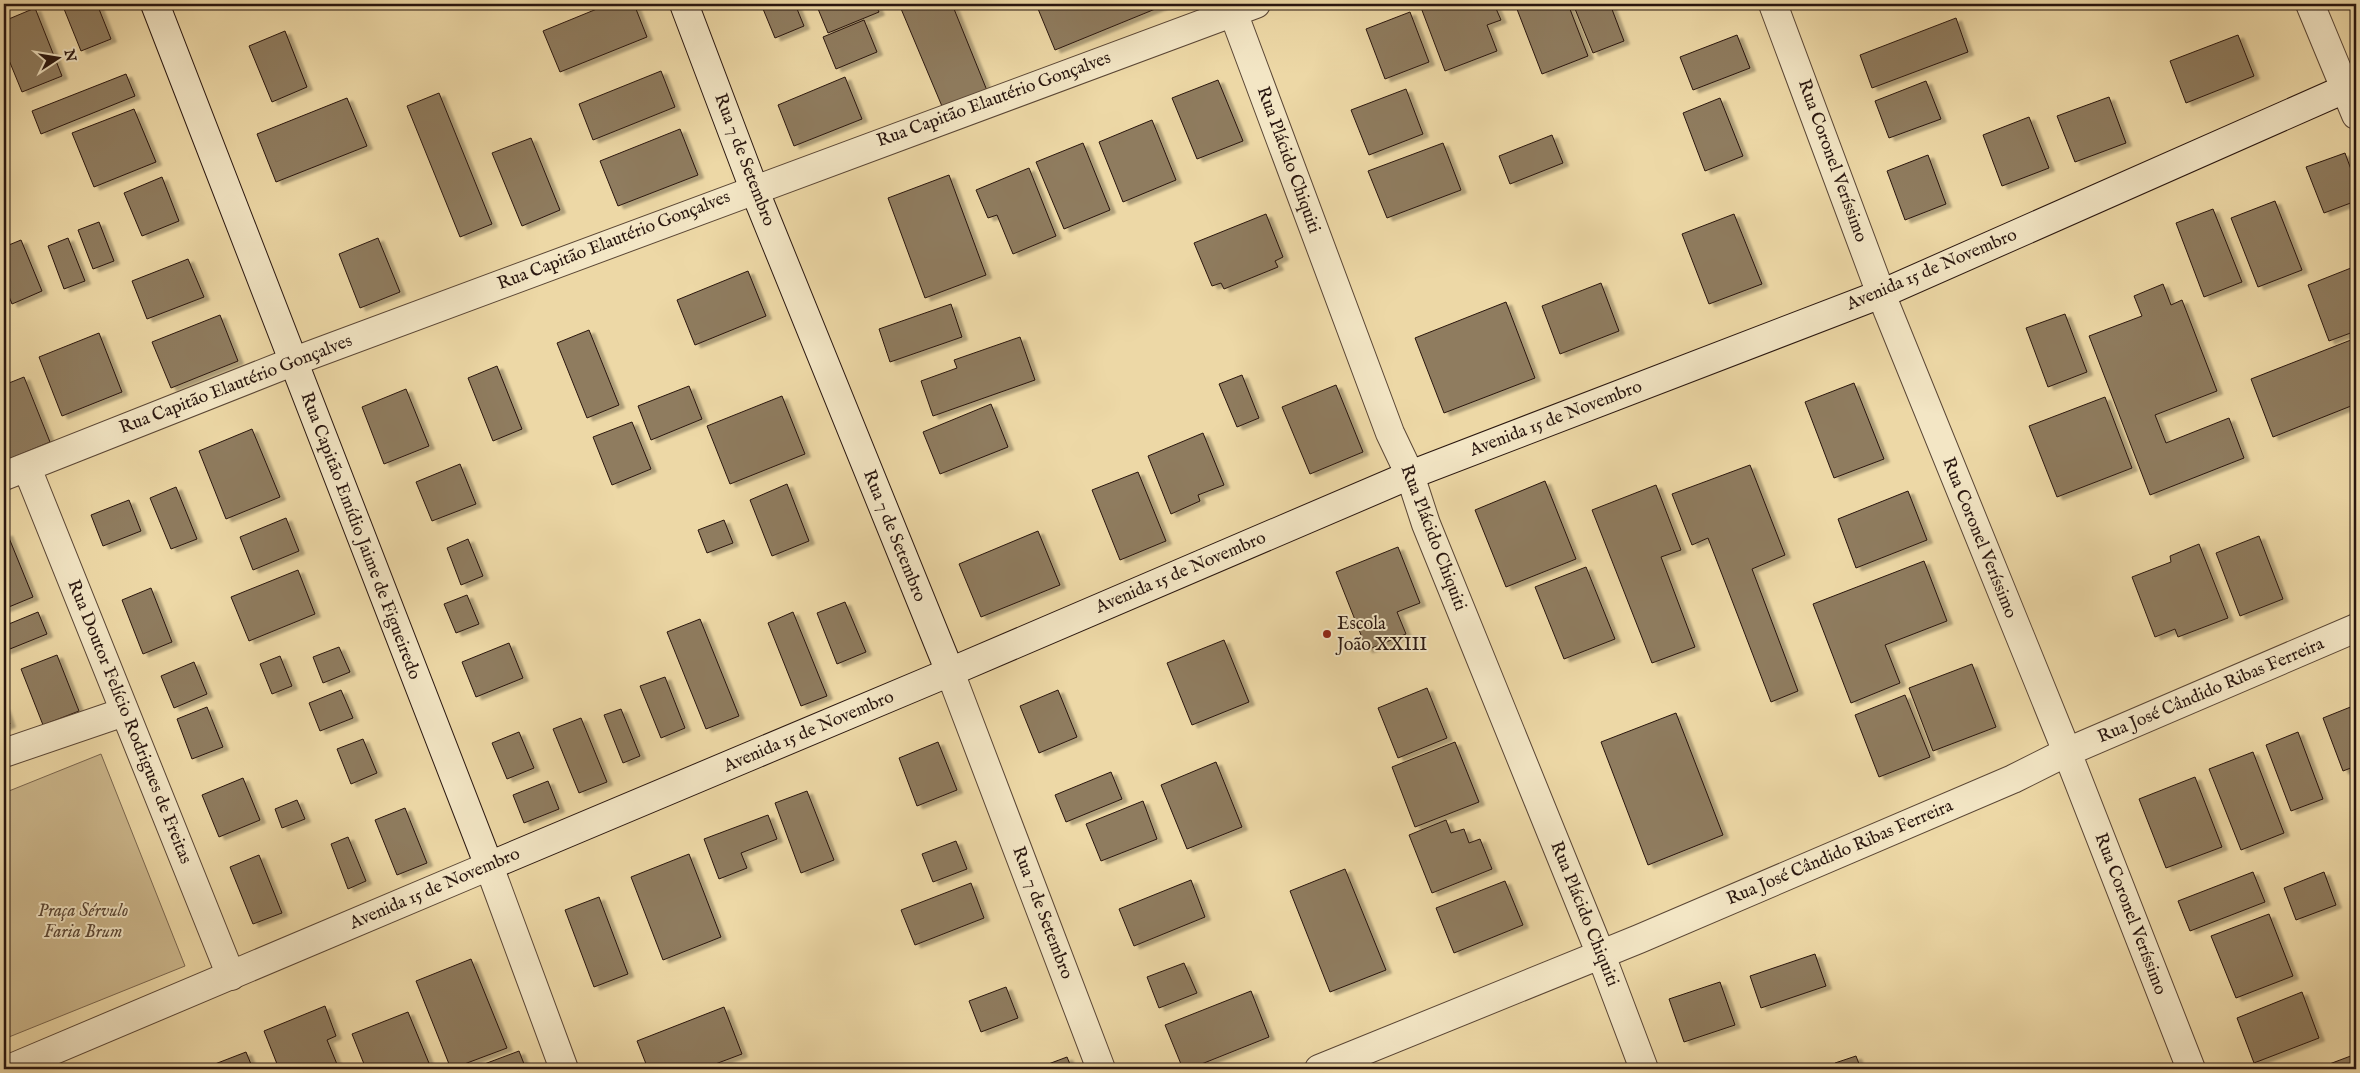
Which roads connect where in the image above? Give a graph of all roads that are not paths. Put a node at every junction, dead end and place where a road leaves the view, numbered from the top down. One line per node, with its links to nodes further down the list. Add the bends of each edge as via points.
1 (155, 4): 10 (street, Rua Capitão Emídio Jaime de Figueiredo)
2 (684, 4): 8 (street, Rua 7 de Setembro)
3 (1774, 4): 9 (street, Rua Coronel Veríssimo)
4 (2310, 4): 6 (street)
5 (1240, 7): 8 (street, Rua Capitão Elautério Gonçalves); 12 (street, Rua Plácido Chiquiti, via 1390,433)
6 (2351, 86): 7 (street); 9 (street, Avenida 15 de Novembro)
7 (2356, 115)
8 (754, 189): 10 (street, Rua Capitão Elautério Gonçalves); 14 (street, Rua 7 de Setembro)
9 (1881, 294): 12 (street, Avenida 15 de Novembro); 16 (street, Rua Coronel Veríssimo)
10 (292, 362): 11 (street, Rua Capitão Elautério Gonçalves); 18 (street, Rua Capitão Emídio Jaime de Figueiredo)
11 (15, 472): 15 (street, Rua Doutor Felício Rodrigues de Freitas)
12 (1410, 474): 14 (street, Avenida 15 de Novembro); 19 (street, Rua Plácido Chiquiti, via 1426,524)
13 (2356, 628): 16 (street, Rua José Cândido Ribas Ferreira)
14 (950, 672): 18 (street, Avenida 15 de Novembro); 23 (street, Rua 7 de Setembro)
15 (124, 712): 17 (street); 20 (street, Rua Doutor Felício Rodrigues de Freitas)
16 (2067, 752): 19 (street, Rua José Cândido Ribas Ferreira, via 2004,783); 26 (street, Rua Coronel Veríssimo)
17 (4, 753)
18 (489, 866): 20 (street, Avenida 15 de Novembro); 22 (street, Rua Capitão Emídio Jaime de Figueiredo)
19 (1601, 955): 24 (street, Rua José Cândido Ribas Ferreira); 25 (street, Rua Plácido Chiquiti)
20 (230, 976): 21 (street, Avenida 15 de Novembro)
21 (9, 1069)
22 (564, 1069)
23 (1101, 1069)
24 (1319, 1069)
25 (1644, 1069)
26 (2191, 1069)

